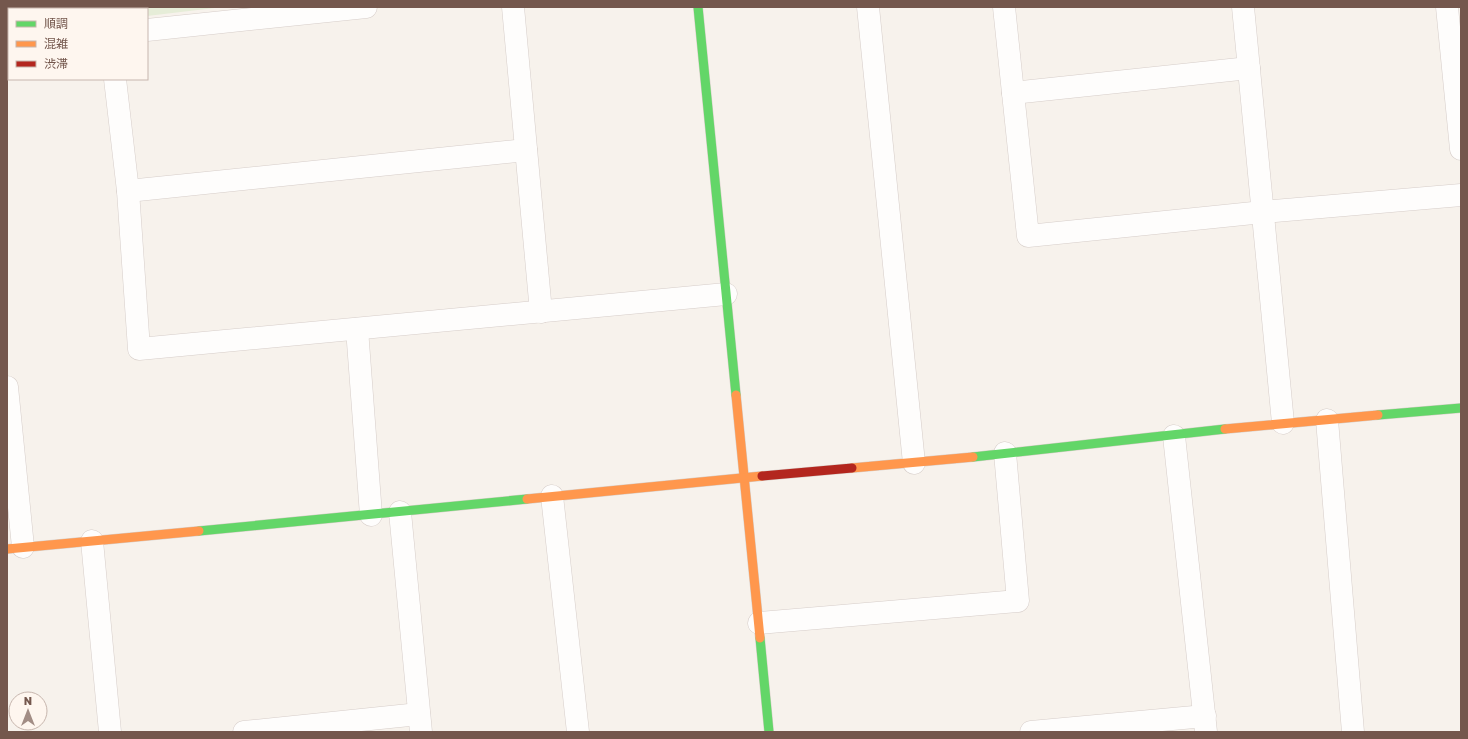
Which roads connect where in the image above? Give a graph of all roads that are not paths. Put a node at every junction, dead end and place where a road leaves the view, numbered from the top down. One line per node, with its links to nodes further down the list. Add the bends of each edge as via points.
1 (366, 7): 8 (street)
2 (513, 7): 14 (street)
3 (698, 7): 18 (street)
4 (868, 7): 27 (street)
5 (1004, 7): 12 (street)
6 (1243, 7): 10 (street)
7 (1447, 7): 13 (street)
8 (246, 13): 9 (street)
9 (148, 30)
10 (1249, 68): 12 (street); 17 (street)
11 (115, 80): 15 (street)
12 (1013, 93): 17 (street, via 1028,236)
13 (1461, 149)
14 (526, 150): 15 (street); 19 (street)
15 (128, 191): 20 (street, via 139,349)
16 (1461, 195): 17 (street)
17 (1263, 212): 24 (street)
18 (726, 294): 19 (street); 28 (street)
19 (541, 312): 20 (street)
20 (356, 329): 31 (street)
21 (7, 387): 33 (street)
22 (1461, 408): 23 (street)
23 (1327, 420): 24 (street); 42 (street)
24 (1283, 424): 25 (street)
25 (1174, 436): 26 (street); 36 (street)
26 (1005, 453): 27 (street); 34 (street, via 1018,601)
27 (914, 462): 28 (street)
28 (744, 478): 29 (street); 34 (street)
29 (552, 496): 30 (street); 39 (street)
30 (400, 512): 31 (street); 35 (street)
31 (371, 515): 32 (street)
32 (92, 540): 33 (street); 37 (street)
33 (15, 548)
34 (759, 623): 40 (street)
35 (420, 723): 38 (street)
36 (1206, 724): 41 (street)
37 (110, 732)
38 (244, 732)
39 (578, 732)
40 (769, 732)
41 (1031, 732)
42 (1353, 732)

